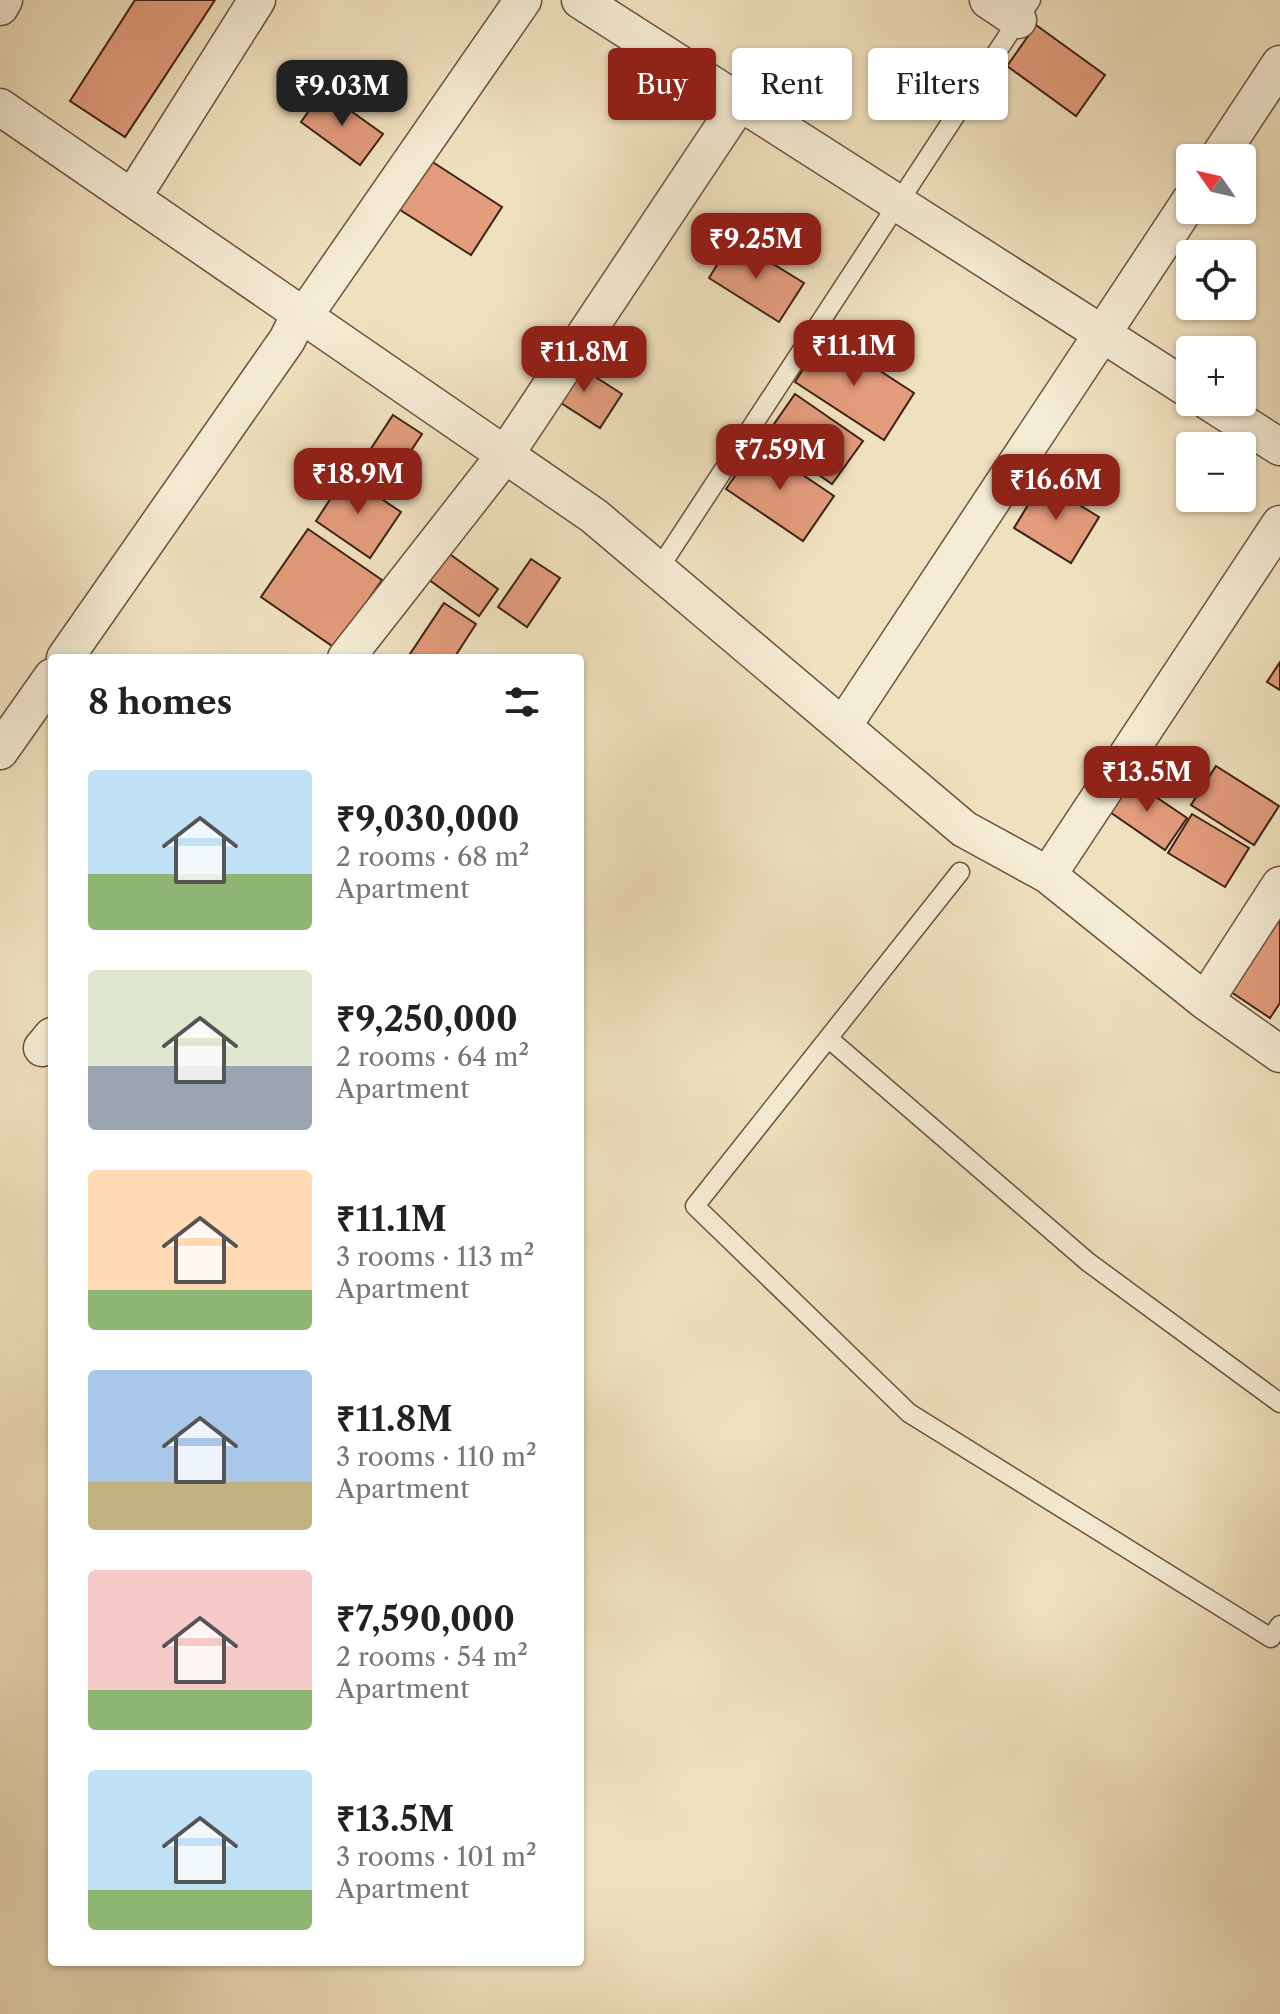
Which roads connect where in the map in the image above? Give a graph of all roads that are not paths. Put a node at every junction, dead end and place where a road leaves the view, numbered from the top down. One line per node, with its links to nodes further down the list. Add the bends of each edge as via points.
1 (4, 0): 6 (street)
2 (257, 0): 14 (street)
3 (523, 0): 17 (street)
4 (580, 0): 9 (street)
5 (988, 0): 7 (street)
6 (0, 7)
7 (1024, 10): 15 (lane)
8 (1280, 64): 13 (street)
9 (732, 97)
10 (0, 107): 14 (street)
11 (732, 114): 22 (street)
12 (768, 120): 15 (street)
13 (1227, 144)
14 (132, 198): 17 (street)
15 (898, 203): 18 (street); 24 (lane)
16 (1176, 222): 18 (street)
17 (304, 316): 22 (street); 25 (street, via 299,316)
18 (1102, 334): 19 (street); 28 (street)
19 (1176, 381)
20 (1231, 416): 21 (street)
21 (1280, 447)
22 (505, 455): 24 (street, via 594,516); 26 (street)
23 (1280, 524): 31 (street)
24 (658, 570): 28 (street)
25 (68, 654)
26 (349, 654)
27 (48, 683): 29 (street)
28 (843, 726): 31 (street, via 964,829)
29 (0, 751)
30 (960, 872): 34 (lane)
31 (1048, 875): 33 (street)
32 (1280, 885): 33 (street)
33 (1205, 1001): 35 (street)
34 (828, 1038): 36 (lane, via 1088,1262); 37 (lane, via 695,1206 909,1413 1271,1638)
35 (1280, 1054)
36 (1280, 1403)
37 (1280, 1625)

